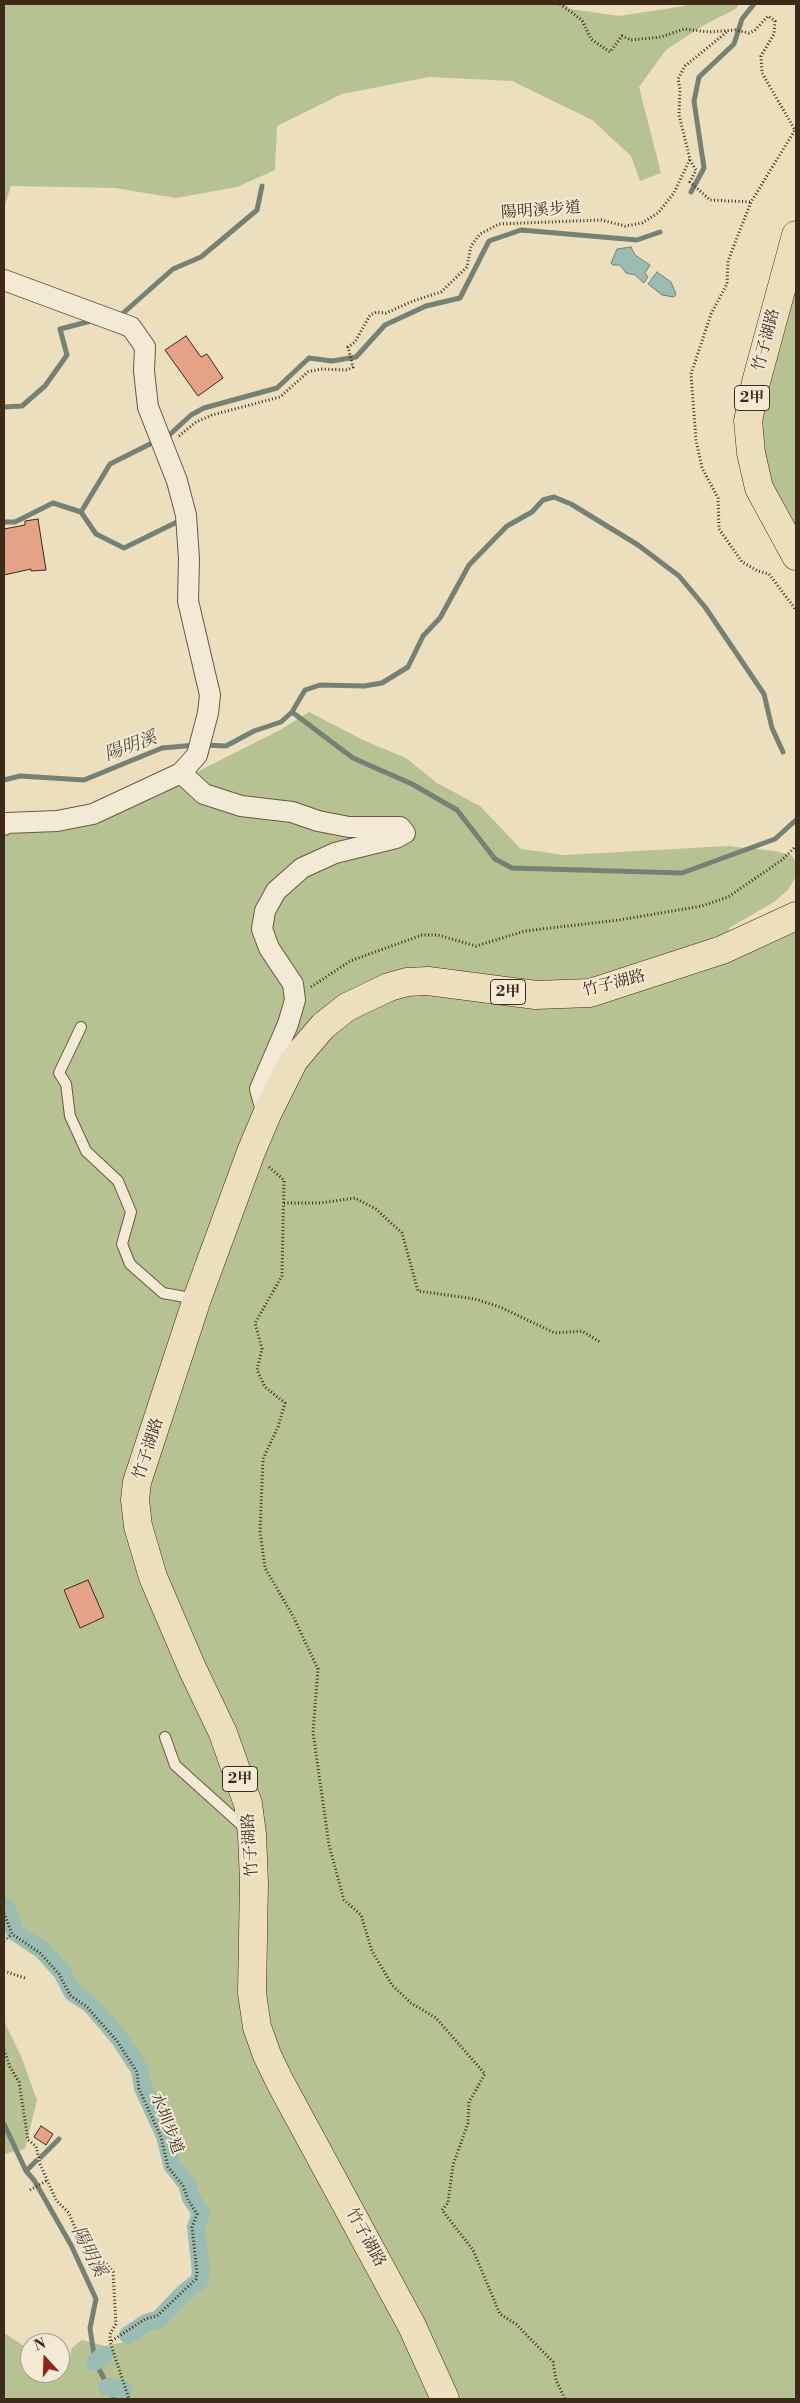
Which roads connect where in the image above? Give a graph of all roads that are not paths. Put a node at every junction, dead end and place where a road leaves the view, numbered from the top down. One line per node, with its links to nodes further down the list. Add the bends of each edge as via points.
1 (796, 234): 3 (main road, 竹子湖路 / 2甲, via 748,421 758,488)
2 (4, 280): 4 (street, via 131,327 144,347 148,407 177,481 186,515 188,601 210,696 199,746)
3 (796, 556)
4 (181, 774): 5 (street, via 93,814 57,821); 8 (street, via 204,794 241,806 292,812 349,827 400,827 405,833 335,853 302,868 276,891 265,911 262,929 269,948 293,984 295,1000 260,1089)
5 (4, 825)
6 (796, 916): 8 (main road, 竹子湖路 / 2甲, via 722,950 590,993 536,995 428,981 389,987 347,1007 323,1026 294,1060)
7 (81, 1027): 9 (lane, via 59,1073 66,1084 70,1116 86,1151 118,1181 131,1212 122,1244 130,1264 163,1293)
8 (267, 1114): 9 (main road, 竹子湖路 / 2甲)
9 (197, 1299): 11 (main road, 竹子湖路 / 2甲, via 137,1482 135,1500 138,1526 153,1577 223,1733 242,1783)
10 (165, 1737): 11 (lane, via 175,1765)
11 (252, 1834): 12 (main road, 竹子湖路 / 2甲, via 252,1993 257,2027 280,2082 412,2326)
12 (445, 2399)

